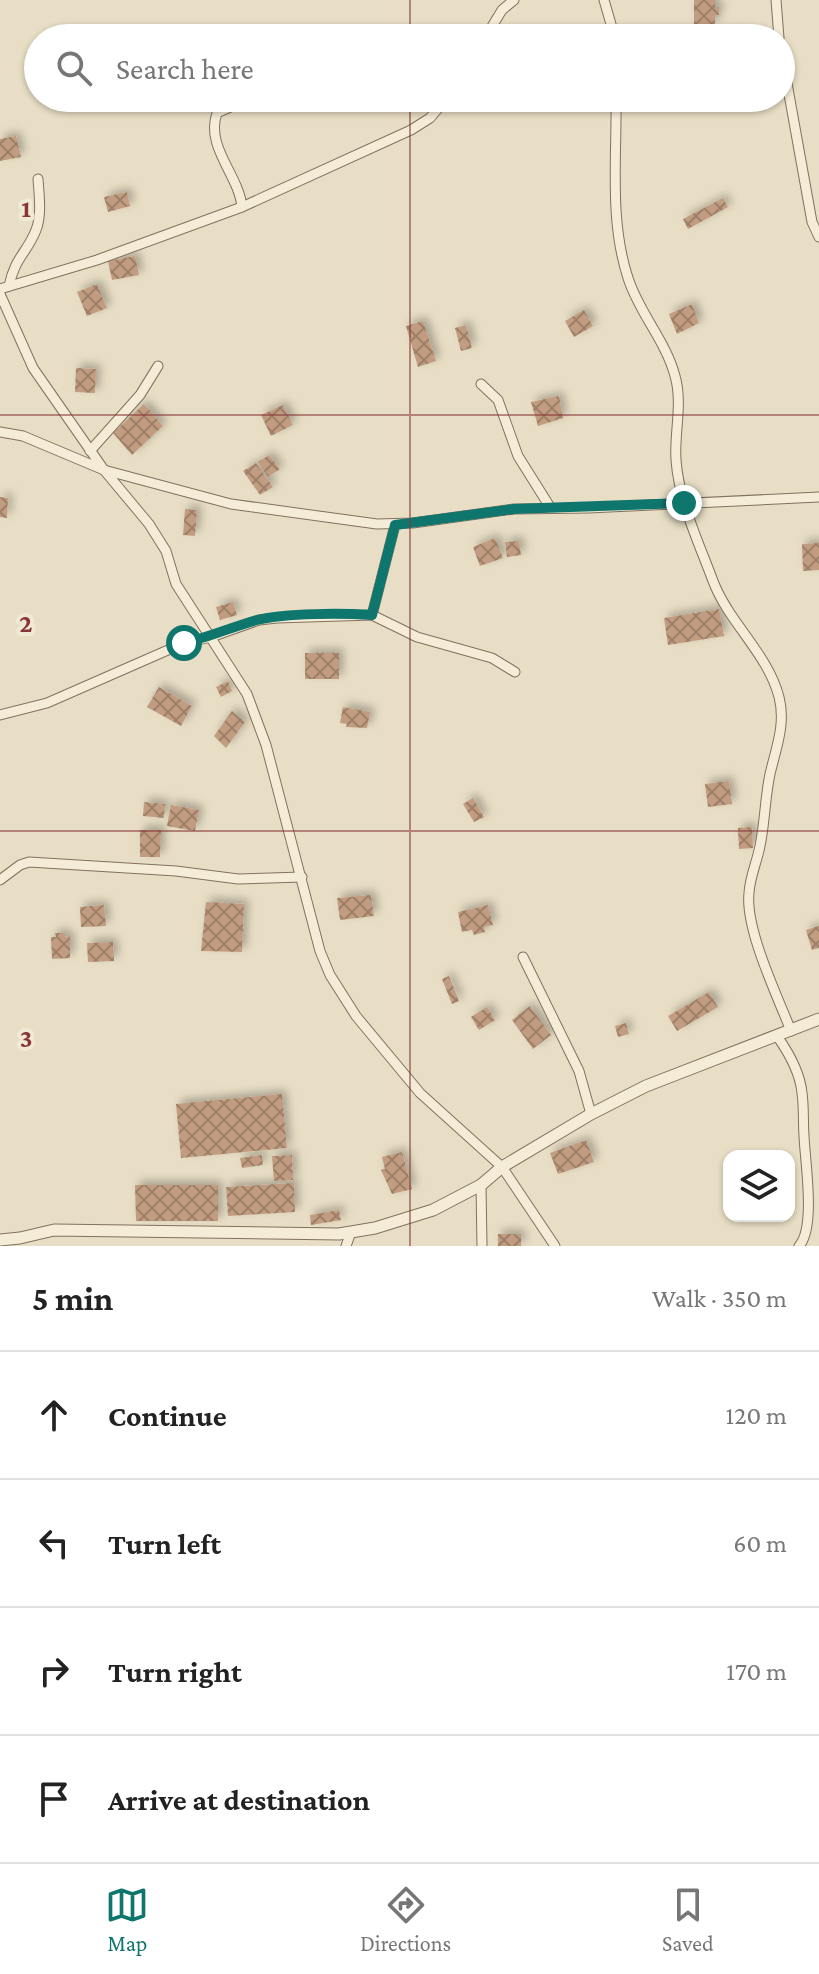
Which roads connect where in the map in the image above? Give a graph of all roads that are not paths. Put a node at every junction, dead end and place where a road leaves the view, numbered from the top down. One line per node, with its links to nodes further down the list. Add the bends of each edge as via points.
1 (514, 0): 4 (street)
2 (604, 0): 5 (street)
3 (776, 0): 6 (street)
4 (494, 24)
5 (611, 24)
6 (778, 24)
7 (219, 112): 12 (street, via 215,140 241,190)
8 (435, 112): 12 (street, via 411,130)
9 (616, 112): 21 (street, via 620,251 629,282 676,378 676,456)
10 (792, 112): 13 (street)
11 (38, 179): 14 (street, via 36,231)
12 (242, 207): 14 (street)
13 (819, 237)
14 (3, 290): 18 (street, via 33,368)
15 (158, 366): 18 (street, via 140,395)
16 (481, 384): 22 (street, via 498,400 518,456)
17 (0, 432): 19 (street, via 23,436)
18 (90, 451): 19 (street)
19 (104, 470): 23 (street, via 231,504); 25 (street, via 149,524 166,551 176,584)
20 (819, 497): 21 (street)
21 (684, 503): 22 (street); 32 (street, via 715,587 779,697 782,726 749,906)
22 (550, 507): 23 (street)
23 (395, 525): 24 (street)
24 (372, 615): 25 (street, via 259,620); 26 (street, via 417,637 492,658)
25 (211, 637): 27 (street, via 184,643 47,703); 28 (street, via 247,694)
26 (515, 672)
27 (0, 715)
28 (302, 877): 29 (street, via 238,879 29,862); 35 (street, via 320,951 356,1016 420,1093)
29 (0, 880)
30 (523, 957): 34 (street, via 574,1059)
31 (819, 1019): 32 (street)
32 (791, 1031): 33 (street)
33 (777, 1036): 34 (street, via 646,1086); 42 (street, via 802,1091 806,1230)
34 (591, 1114): 35 (street)
35 (502, 1167): 36 (street); 41 (street)
36 (481, 1185): 37 (street, via 433,1210); 40 (street)
37 (351, 1232): 38 (street, via 54,1230); 39 (street)
38 (0, 1240)
39 (346, 1246)
40 (482, 1246)
41 (555, 1246)
42 (799, 1246)

